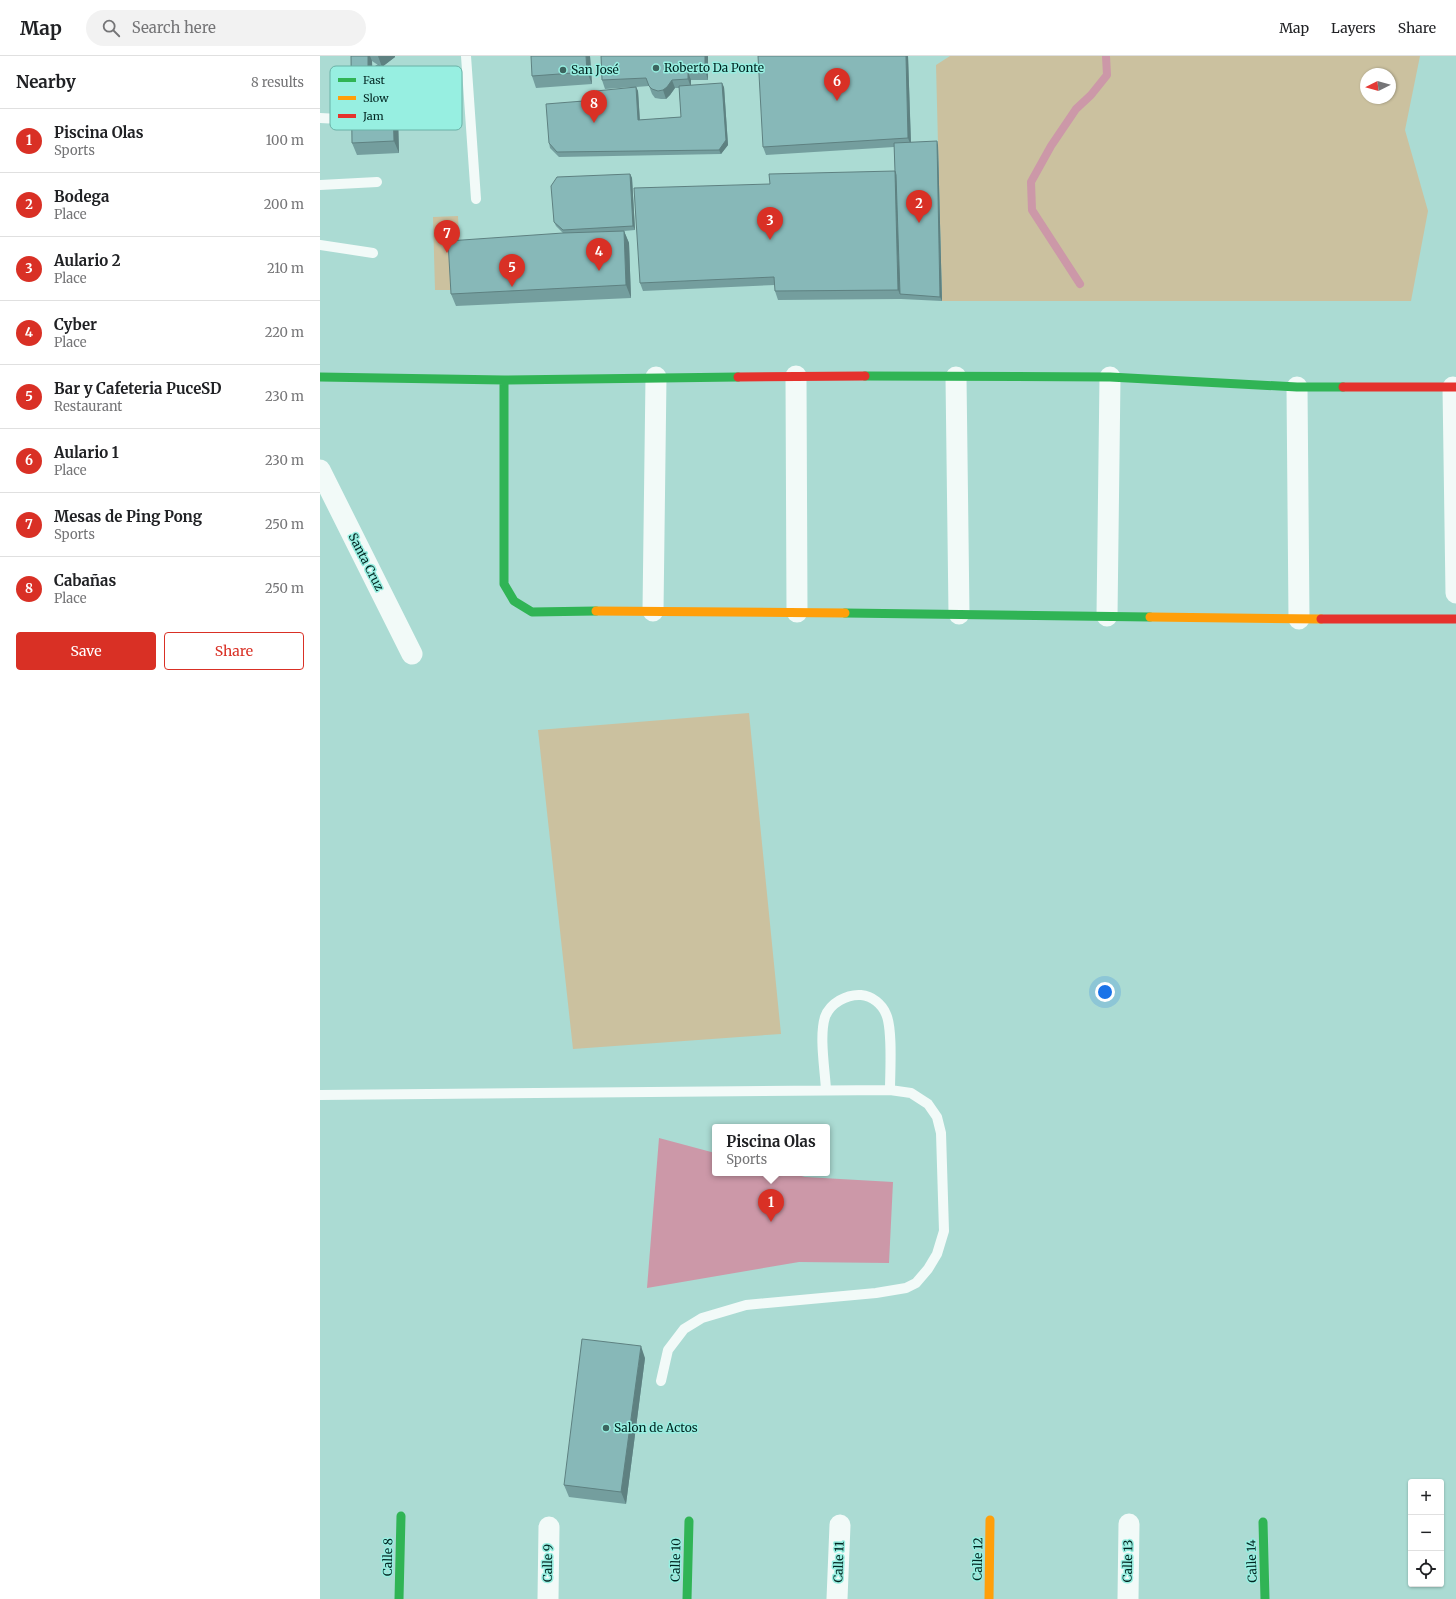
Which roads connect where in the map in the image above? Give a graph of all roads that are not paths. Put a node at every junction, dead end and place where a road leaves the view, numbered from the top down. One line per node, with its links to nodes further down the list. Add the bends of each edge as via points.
1 (466, 56): 6 (lane)
2 (320, 118): 3 (lane)
3 (330, 119)
4 (377, 182): 5 (lane)
5 (320, 185)
6 (476, 199)
7 (320, 245): 8 (lane)
8 (373, 253)
9 (796, 376): 10 (street); 11 (street); 20 (street)
10 (656, 377): 14 (street); 19 (street)
11 (956, 377): 12 (street); 21 (street)
12 (1110, 377): 15 (street); 22 (street)
13 (320, 378): 14 (street)
14 (504, 380): 19 (street, via 504,584 514,601 532,612)
15 (1297, 387): 16 (street); 23 (street)
16 (1455, 387): 18 (street)
17 (320, 470): 25 (street, Santa Cruz)
18 (1456, 593)
19 (653, 611): 20 (street)
20 (797, 612): 21 (street)
21 (959, 614): 22 (street)
22 (1107, 616): 23 (street)
23 (1299, 619): 24 (street)
24 (1456, 619)
25 (412, 654)
26 (826, 1090): 27 (lane); 27 (lane, via 823,1036 825,1017 832,1006 843,998 856,994 869,995 880,1004 890,1025); 28 (lane)
27 (890, 1090): 29 (lane, via 911,1093 928,1104 937,1117 941,1133 944,1231 937,1254 928,1269 916,1283 906,1288 746,1305 702,1318 684,1329 668,1350)
28 (320, 1095)
29 (661, 1381)
30 (401, 1516): 37 (street, Calle 8)
31 (990, 1520): 41 (street, Calle 12)
32 (689, 1521): 39 (street, Calle 10)
33 (1263, 1522): 43 (street, Calle 14)
34 (1129, 1524): 42 (street, Calle 13)
35 (840, 1525): 40 (street, Calle 11)
36 (549, 1527): 38 (street, Calle 9)
37 (399, 1599)
38 (548, 1599)
39 (687, 1599)
40 (837, 1599)
41 (989, 1599)
42 (1128, 1599)
43 (1265, 1599)

